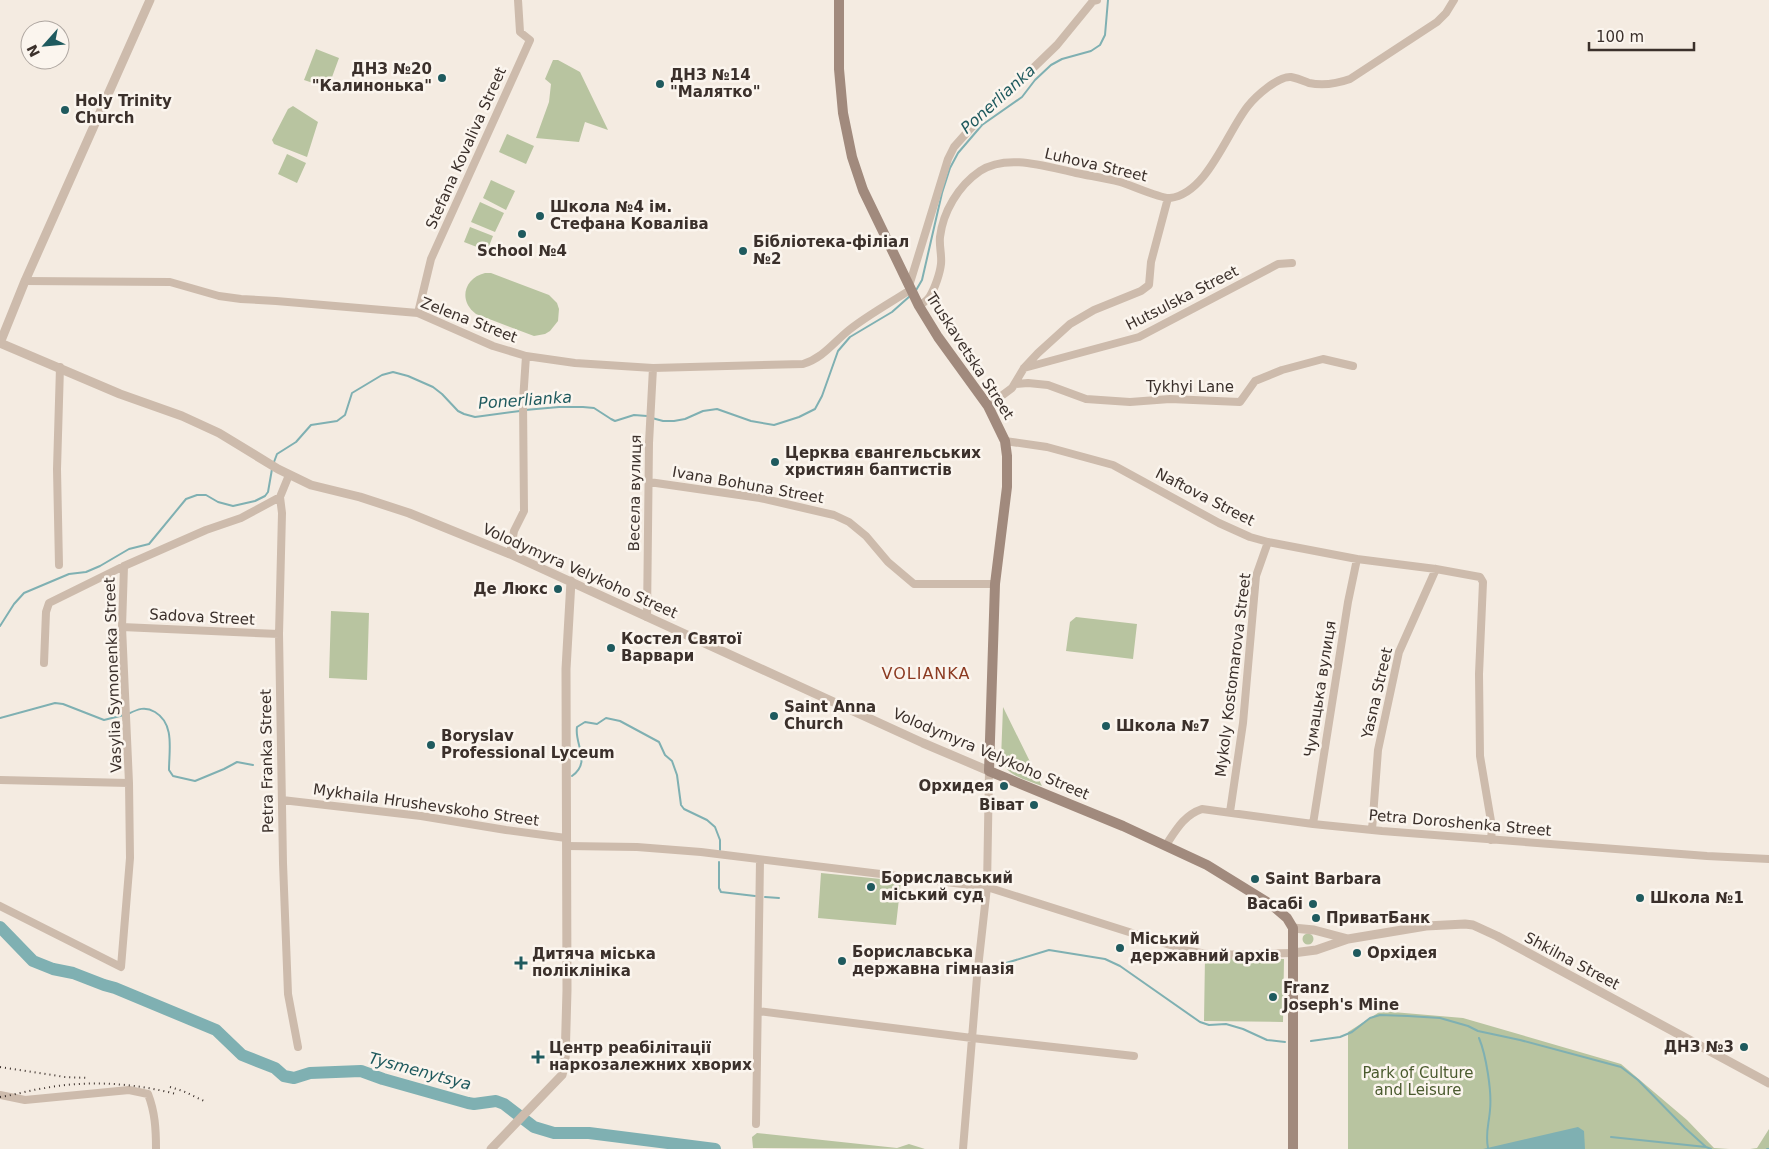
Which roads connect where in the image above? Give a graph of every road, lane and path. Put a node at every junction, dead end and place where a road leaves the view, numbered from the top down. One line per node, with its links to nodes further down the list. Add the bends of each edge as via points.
1 (150, 0): 8 (street)
2 (518, 0): 10 (street, Stefana Kovaliva Street, via 520,32 530,40 431,259)
3 (839, 0): 9 (main road, Truskavetska Street, via 841,96 852,157 863,190)
4 (1097, 0): 9 (street, via 1057,45 954,147 948,159)
5 (1454, 0): 6 (street, via 1437,22 1350,79 1327,85 1291,77 1271,85 1249,105 1200,182 1181,195)
6 (1168, 198): 9 (street, Luhova Street, via 1120,182 1029,164 990,166 969,180 950,204 940,239 941,265 930,298); 16 (street, Hutsulska Street, via 1151,262 1149,285 1070,324)
7 (1292, 263): 16 (street, Hutsulska Street, via 1278,264 1140,337)
8 (24, 281): 10 (street, Zelena Street, via 170,282 241,299); 11 (street)
9 (913, 295): 15 (street, Zelena Street, via 849,330 814,361 803,364); 18 (main road, Truskavetska Street, via 938,337)
10 (418, 313): 12 (street, Zelena Street, via 493,346)
11 (0, 343): 14 (street, Volodymyra Velykoho Street)
12 (526, 356): 15 (street, Zelena Street, via 575,364); 24 (street, via 524,511 514,531)
13 (1353, 366): 17 (street, Tykhyi Lane, via 1323,359 1282,370 1255,381 1240,402 1086,399 1048,385)
14 (60, 368): 20 (street, Volodymyra Velykoho Street, via 219,432); 26 (street)
15 (653, 368): 21 (street, Весела вулиця)
16 (1024, 368): 17 (street, Hutsulska Street)
17 (1015, 384): 18 (street, Hutsulska Street)
18 (988, 406): 19 (main road, Truskavetska Street)
19 (1005, 441): 23 (street, Naftova Street, via 1048,447 1113,464 1220,523); 30 (main road, Truskavetska Street, via 1007,488)
20 (289, 475): 22 (street, Petra Franka Street); 24 (street, Volodymyra Velykoho Street, via 311,485 409,514)
21 (649, 482): 30 (street, Ivana Bohuna Street, via 760,498 834,515 849,522 914,584); 31 (street, Весела вулиця)
22 (280, 497): 27 (street, Vasylia Symonenka Street, via 241,518); 33 (street, Petra Franka Street)
23 (1268, 542): 25 (street, Naftova Street); 39 (street, Mykoly Kostomarova Street, via 1256,576 1243,723)
24 (510, 554): 29 (street, Volodymyra Velykoho Street)
25 (1357, 559): 28 (street, Naftova Street); 40 (street, Чумацька вулиця)
26 (59, 565)
27 (124, 566): 32 (street, Vasylia Symonenka Street); 34 (street, Vasylia Symonenka Street, via 49,603)
28 (1436, 569): 41 (street, Yasna Street, via 1399,652 1378,750); 42 (street, Naftova Street, via 1480,578 1484,582 1479,674 1480,756 1492,827)
29 (570, 581): 31 (street, Volodymyra Velykoho Street); 43 (street, via 566,669)
30 (995, 584): 35 (main road, Truskavetska Street)
31 (647, 617): 35 (street, Volodymyra Velykoho Street)
32 (122, 627): 33 (street, Sadova Street); 37 (street, Vasylia Symonenka Street)
33 (280, 634): 38 (street, Petra Franka Street)
34 (44, 663)
35 (989, 771): 44 (main road, Volodymyra Velykoho Street); 47 (street)
36 (0, 780): 37 (street, Vasylia Symonenka Street)
37 (129, 783): 48 (street, Vasylia Symonenka Street, via 130,858 121,967)
38 (282, 800): 43 (street, Mykhaila Hrushevskoho Street, via 420,816); 54 (street, Petra Franka Street, via 288,994)
39 (1230, 812): 40 (street, Petra Doroshenka Street); 44 (street, Petra Doroshenka Street, via 1202,809 1193,812)
40 (1313, 824): 41 (street, Petra Doroshenka Street)
41 (1372, 830): 42 (street, Petra Doroshenka Street)
42 (1491, 840): 45 (street, Petra Doroshenka Street)
43 (566, 842): 46 (street, Mykhaila Hrushevskoho Street, via 701,852); 59 (street, via 568,990 562,1075)
44 (1166, 845): 49 (main road, Volodymyra Velykoho Street, via 1207,864 1272,905 1287,918)
45 (1769, 859)
46 (760, 860): 47 (street, Mykhaila Hrushevskoho Street); 52 (street)
47 (988, 888): 51 (street, Mykhaila Hrushevskoho Street, via 1189,951 1214,955); 53 (street)
48 (0, 906)
49 (1292, 928): 50 (street, Shkilna Street); 51 (main road)
50 (1348, 939): 51 (street, Shkilna Street, via 1316,950); 56 (street, Shkilna Street, via 1426,926 1473,925)
51 (1293, 953): 62 (main road)
52 (758, 1011): 53 (street); 58 (street)
53 (972, 1038): 55 (street); 61 (street)
54 (298, 1047)
55 (1134, 1056)
56 (1769, 1083)
57 (0, 1095): 60 (street, via 24,1100 129,1090 148,1094 154,1109)
58 (756, 1124)
59 (494, 1146)
60 (156, 1149)
61 (964, 1149)
62 (1293, 1149)

